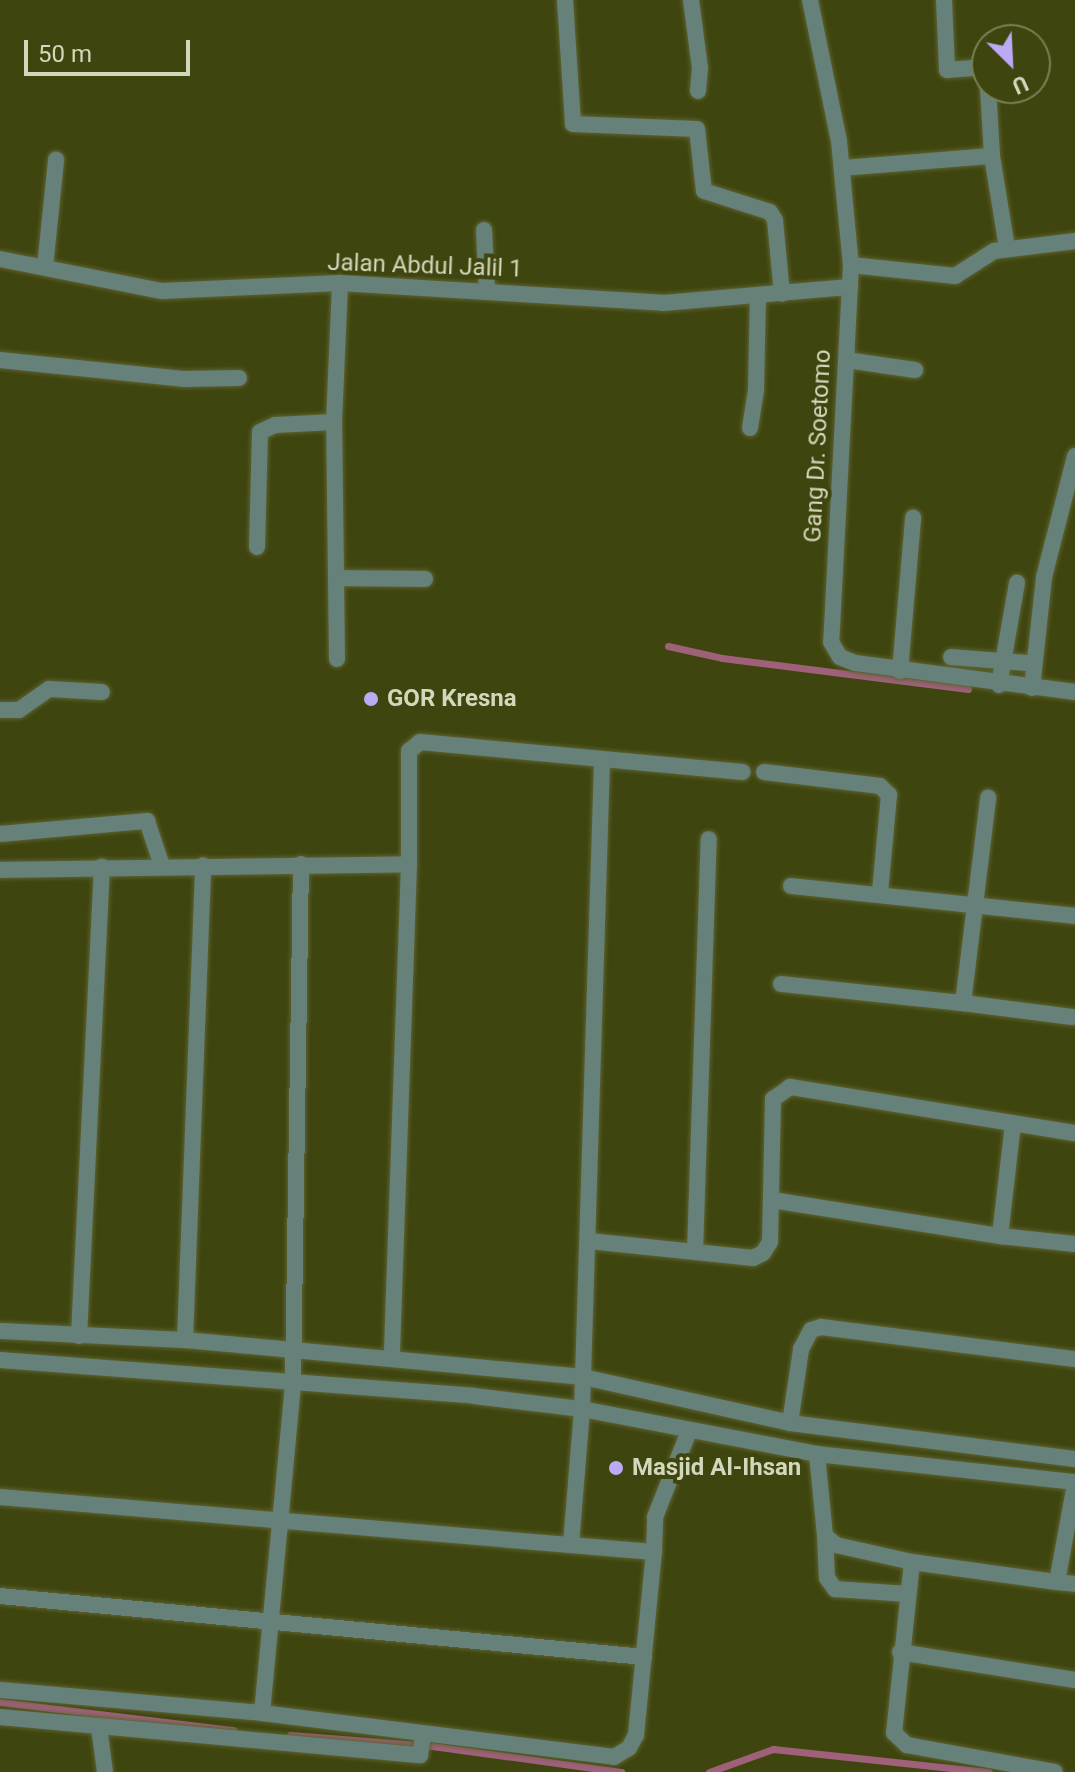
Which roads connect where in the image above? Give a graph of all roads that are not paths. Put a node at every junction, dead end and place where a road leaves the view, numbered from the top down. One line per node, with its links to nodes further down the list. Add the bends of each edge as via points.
1 (565, 0): 20 (street, via 573,124 697,129 704,191 770,212 775,220)
2 (691, 0): 6 (street, via 701,74)
3 (810, 0): 10 (street, Gang Dr. Soetomo)
4 (944, 0): 5 (street, via 947,70)
5 (971, 68)
6 (698, 91)
7 (989, 104): 8 (street)
8 (992, 156): 10 (street); 13 (street)
9 (56, 160): 16 (street)
10 (842, 168): 15 (street, Gang Dr. Soetomo)
11 (484, 230): 19 (street)
12 (1075, 241): 13 (street)
13 (1007, 248): 15 (street, via 982,256 955,276)
14 (0, 259): 16 (street, Jalan Abdul Jalil 1)
15 (851, 265): 18 (street, Gang Dr. Soetomo)
16 (45, 267): 17 (street, Jalan Abdul Jalil 1, via 162,291)
17 (340, 283): 19 (street, Jalan Abdul Jalil 1); 26 (street)
18 (850, 287): 20 (street, Jalan Abdul Jalil 1); 23 (street, Gang Dr. Soetomo)
19 (487, 292): 21 (street, Jalan Abdul Jalil 1, via 663,303)
20 (782, 294): 21 (street, Jalan Abdul Jalil 1)
21 (758, 296): 27 (street)
22 (0, 360): 25 (street, via 183,379)
23 (847, 360): 24 (street); 38 (street, Gang Dr. Soetomo, via 831,642 840,657)
24 (915, 370)
25 (239, 378)
26 (334, 422): 30 (street, via 275,425 260,432); 31 (street)
27 (750, 428)
28 (1075, 456): 40 (street, via 1044,577)
29 (913, 518): 38 (street)
30 (257, 547)
31 (336, 578): 32 (street); 35 (street)
32 (425, 579)
33 (1017, 583): 36 (street)
34 (951, 657): 36 (street)
35 (337, 659)
36 (1004, 660): 37 (street); 39 (street)
37 (1027, 663)
38 (900, 671): 39 (street, Gang Dr. Soetomo)
39 (999, 685): 40 (street, Gang Dr. Soetomo)
40 (1032, 688): 42 (street, Gang Dr. Soetomo)
41 (102, 692): 43 (street, via 49,689 19,710)
42 (1075, 692)
43 (0, 710)
44 (602, 760): 45 (street); 51 (street, via 414,744); 67 (street)
45 (743, 772)
46 (764, 772): 57 (street, via 880,786 889,795)
47 (988, 798): 58 (street)
48 (0, 834): 53 (street, via 147,821)
49 (709, 839): 69 (street)
50 (301, 864): 51 (street); 52 (street); 73 (street)
51 (409, 864): 74 (street)
52 (203, 865): 53 (street); 72 (street)
53 (162, 866): 54 (street)
54 (102, 867): 55 (street); 71 (street)
55 (0, 870)
56 (791, 886): 57 (street)
57 (880, 892): 58 (street)
58 (976, 904): 59 (street); 61 (street)
59 (1075, 916)
60 (781, 984): 61 (street)
61 (963, 1003): 62 (street)
62 (1072, 1017)
63 (1013, 1124): 64 (street); 65 (street, via 790,1087 780,1090 773,1099); 66 (street)
64 (1075, 1133)
65 (772, 1200): 66 (street); 69 (street, via 770,1242 763,1253 753,1258)
66 (1000, 1236): 68 (street)
67 (589, 1241): 69 (street); 78 (street)
68 (1075, 1244)
69 (695, 1252)
70 (0, 1331): 71 (street)
71 (79, 1336): 72 (street)
72 (185, 1340): 73 (street)
73 (290, 1349): 74 (street); 79 (street)
74 (392, 1359): 77 (street)
75 (1075, 1359): 83 (street, via 821,1327 811,1330 801,1349)
76 (0, 1360): 79 (street)
77 (477, 1368): 78 (street); 80 (street)
78 (583, 1377): 81 (street); 82 (street)
79 (293, 1382): 80 (street); 90 (street)
80 (474, 1396): 81 (street)
81 (582, 1409): 84 (street); 92 (street)
82 (767, 1418): 83 (street); 85 (street)
83 (790, 1423): 87 (street)
84 (689, 1431): 85 (street); 93 (street, via 655,1517)
85 (760, 1441): 86 (street)
86 (817, 1454): 88 (street); 91 (street)
87 (1075, 1459)
88 (1075, 1483): 95 (street)
89 (0, 1497): 90 (street)
90 (283, 1519): 92 (street); 99 (street)
91 (825, 1536): 94 (street, via 836,1545); 97 (street, via 827,1578 835,1589)
92 (571, 1544): 93 (street)
93 (654, 1552): 101 (street)
94 (912, 1562): 95 (street); 97 (street)
95 (1057, 1582): 96 (street)
96 (1075, 1584)
97 (908, 1594): 100 (street)
98 (0, 1596): 99 (street)
99 (272, 1621): 101 (street); 104 (street)
100 (900, 1652): 102 (street); 109 (street, via 891,1727 897,1738 907,1745)
101 (644, 1657): 107 (street, via 636,1735 629,1748 614,1757)
102 (1075, 1680)
103 (0, 1690): 104 (street)
104 (262, 1713): 107 (street)
105 (0, 1717): 106 (street)
106 (99, 1727): 107 (street, via 420,1755); 108 (street)
107 (423, 1741)
108 (105, 1772)
109 (1055, 1772)

